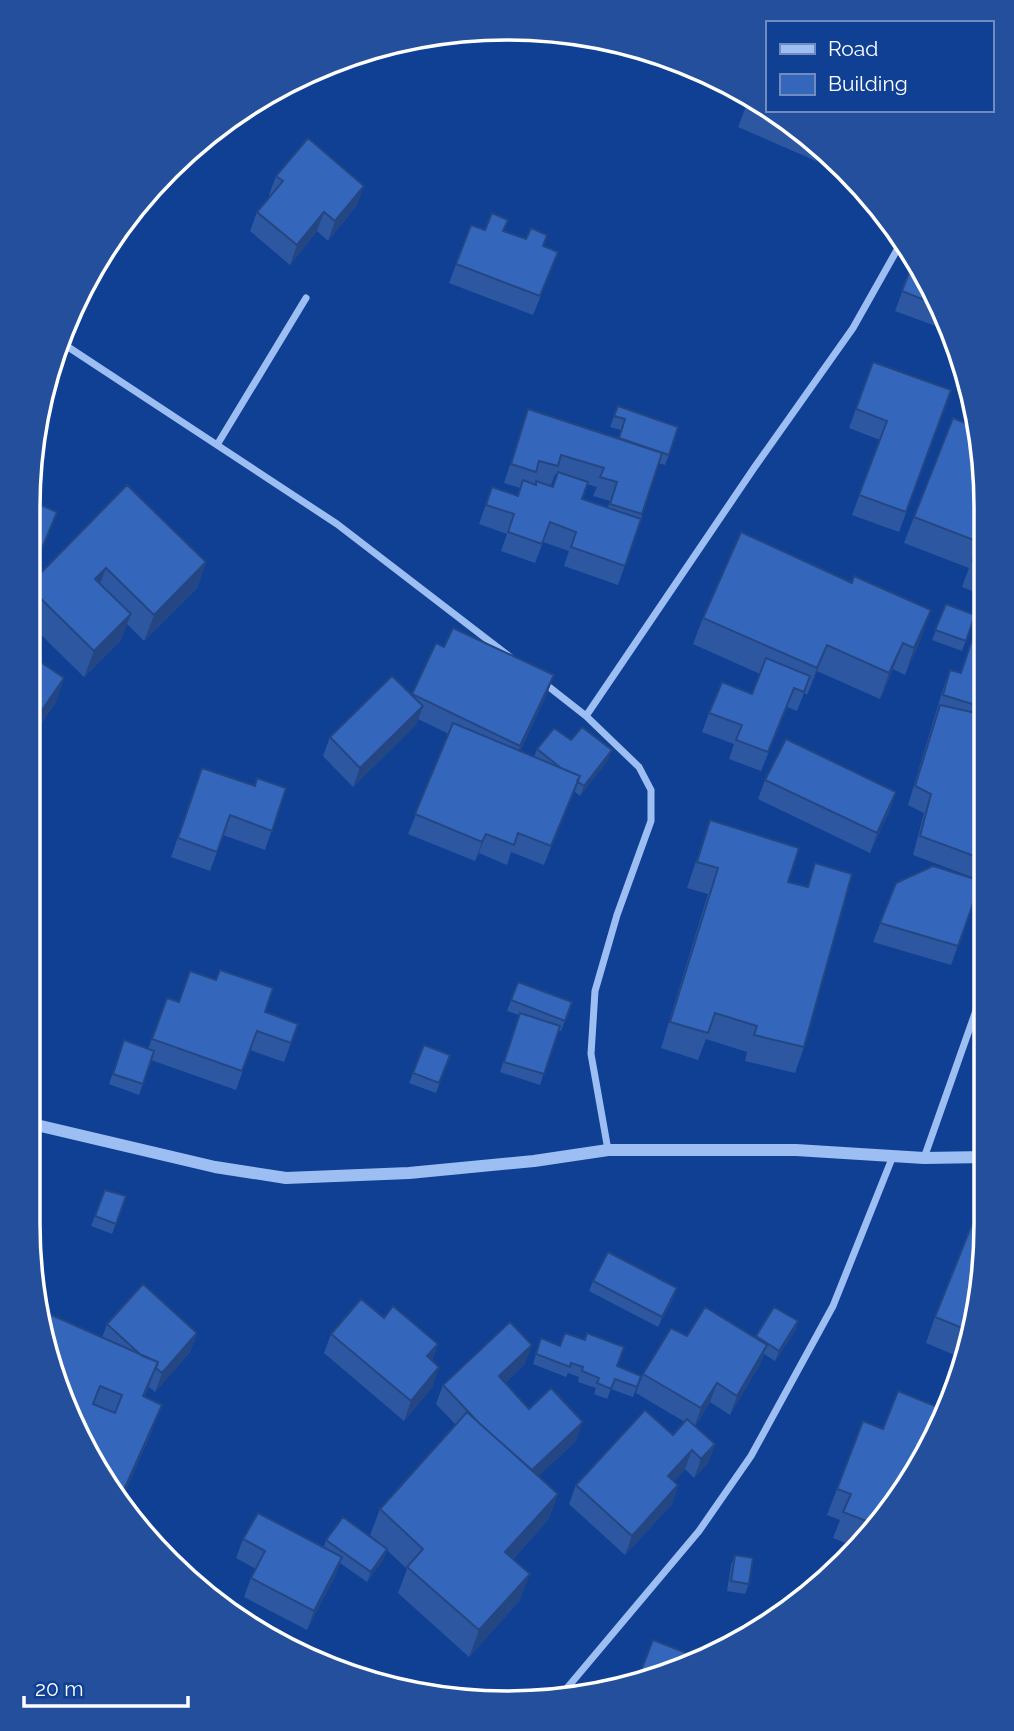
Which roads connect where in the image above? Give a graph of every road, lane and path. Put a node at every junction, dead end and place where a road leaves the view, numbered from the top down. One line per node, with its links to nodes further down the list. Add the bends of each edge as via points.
1 (897, 251): 7 (street, via 853,328)
2 (306, 298): 4 (street)
3 (69, 347): 4 (street)
4 (218, 445): 5 (street, via 337,524)
5 (521, 666)
6 (532, 674): 7 (street)
7 (586, 716): 10 (street, via 639,767 652,790 651,821 595,991 591,1054)
8 (974, 1016): 13 (street)
9 (40, 1126): 10 (street, via 215,1167 286,1178 409,1173)
10 (608, 1150): 11 (street, via 796,1150)
11 (893, 1156): 13 (street); 14 (street, via 833,1306 751,1456 699,1531)
12 (974, 1157): 13 (street)
13 (924, 1158)
14 (568, 1687)

